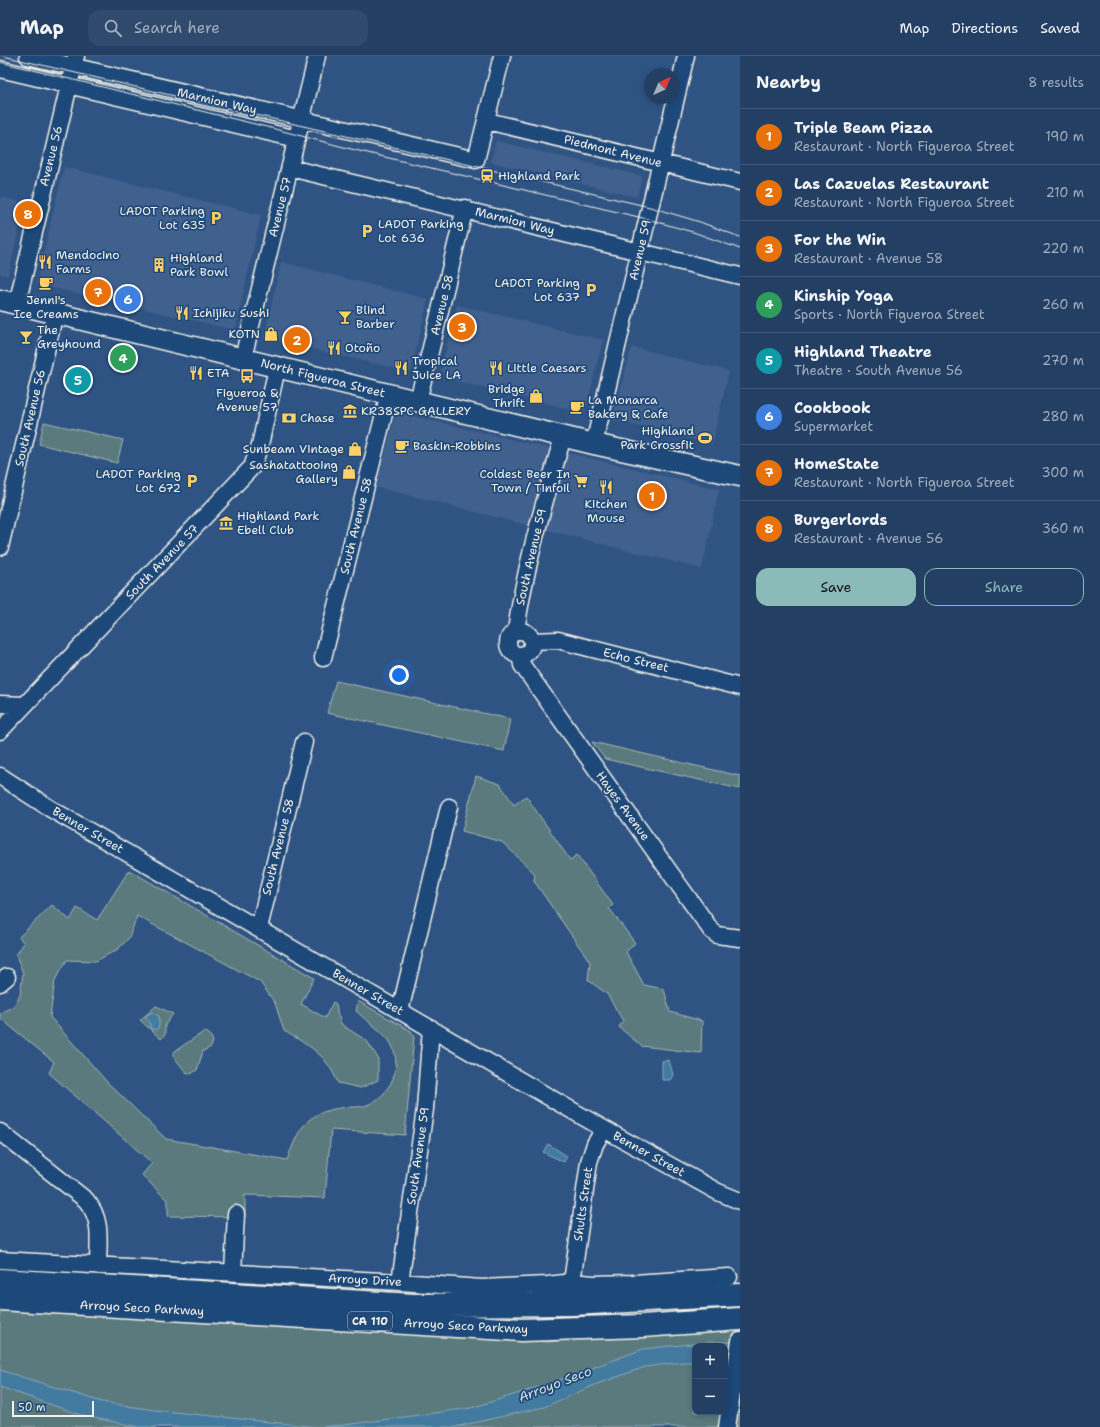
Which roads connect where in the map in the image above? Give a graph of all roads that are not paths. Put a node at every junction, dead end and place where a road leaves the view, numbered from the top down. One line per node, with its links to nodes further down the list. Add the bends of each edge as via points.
1 (28, 56): 5 (street, Marmion Way)
2 (317, 56): 8 (street, Avenue 57)
3 (502, 56): 9 (street)
4 (686, 56): 11 (street, Avenue 59)
5 (74, 61): 7 (street, Avenue 56); 8 (street, Marmion Way)
6 (0, 69): 7 (street, Marmion Way)
7 (69, 84): 10 (street, Marmion Way); 17 (street, Avenue 56)
8 (302, 121): 9 (street, Marmion Way, via 476,160); 10 (street, Avenue 57)
9 (486, 121): 11 (street, Piedmont Avenue)
10 (297, 139): 12 (street, Avenue 57)
11 (661, 163): 13 (street, Piedmont Avenue); 15 (street, Avenue 59)
12 (290, 168): 14 (street, Marmion Way); 19 (street, Avenue 57)
13 (740, 182)
14 (465, 208): 15 (street, Marmion Way); 22 (street, Avenue 58)
15 (639, 251): 16 (street, Marmion Way); 24 (street, Avenue 59)
16 (740, 276)
17 (8, 302): 18 (main road, North Figueroa Street)
18 (55, 313): 19 (main road, North Figueroa Street); 26 (street, South Avenue 56)
19 (243, 358): 20 (main road, North Figueroa Street)
20 (277, 368): 21 (main road, North Figueroa Street); 33 (street, South Avenue 57, via 260,445 252,467)
21 (389, 394): 22 (main road, North Figueroa Street); 30 (street, South Avenue 58)
22 (418, 401): 23 (main road, North Figueroa Street)
23 (563, 436): 24 (main road, North Figueroa Street); 27 (street, South Avenue 59, via 536,533)
24 (594, 444): 25 (main road, North Figueroa Street)
25 (740, 476)
26 (0, 547)
27 (516, 631): 28 (street, via 526,632); 29 (street, via 509,637 508,645 512,652)
28 (532, 641): 29 (street, via 528,652); 31 (street, Echo Street, via 558,640)
29 (520, 655): 39 (street, Hayes Avenue, via 522,664 711,930 717,935)
30 (323, 658)
31 (740, 687)
32 (0, 704): 33 (street)
33 (24, 706): 34 (street, South Avenue 57)
34 (0, 731)
35 (304, 742): 38 (street, South Avenue 58)
36 (0, 776): 38 (street, Benner Street, via 51,809)
37 (450, 806): 40 (street)
38 (259, 928): 40 (street, Benner Street)
39 (740, 938)
40 (400, 1011): 41 (street, Benner Street)
41 (431, 1028): 42 (street, Benner Street); 50 (street, South Avenue 59, via 425,1109)
42 (604, 1129): 44 (street, Benner Street, via 718,1192); 51 (street, Shults Street, via 589,1162)
43 (0, 1132): 47 (street, via 94,1209 99,1221)
44 (740, 1201)
45 (236, 1214): 48 (street)
46 (0, 1260): 47 (street, Arroyo Drive)
47 (98, 1266): 48 (street, Arroyo Drive)
48 (233, 1273): 50 (street, Arroyo Drive)
49 (0, 1280): 55 (highway, Arroyo Seco Parkway / CA 110, via 413,1304)
50 (400, 1282): 51 (street, Arroyo Drive, via 481,1288)
51 (572, 1282): 52 (street, Arroyo Drive); 54 (highway, via 583,1293); 55 (highway, via 560,1292)
52 (735, 1286): 54 (highway, Arroyo Seco Parkway / CA 110)
53 (0, 1299): 56 (highway, Arroyo Seco Parkway / CA 110, via 522,1330 642,1326)
54 (621, 1302): 55 (highway, Arroyo Seco Parkway / CA 110)
55 (534, 1305)
56 (740, 1319)
57 (740, 1341): 58 (street)
58 (727, 1426)

